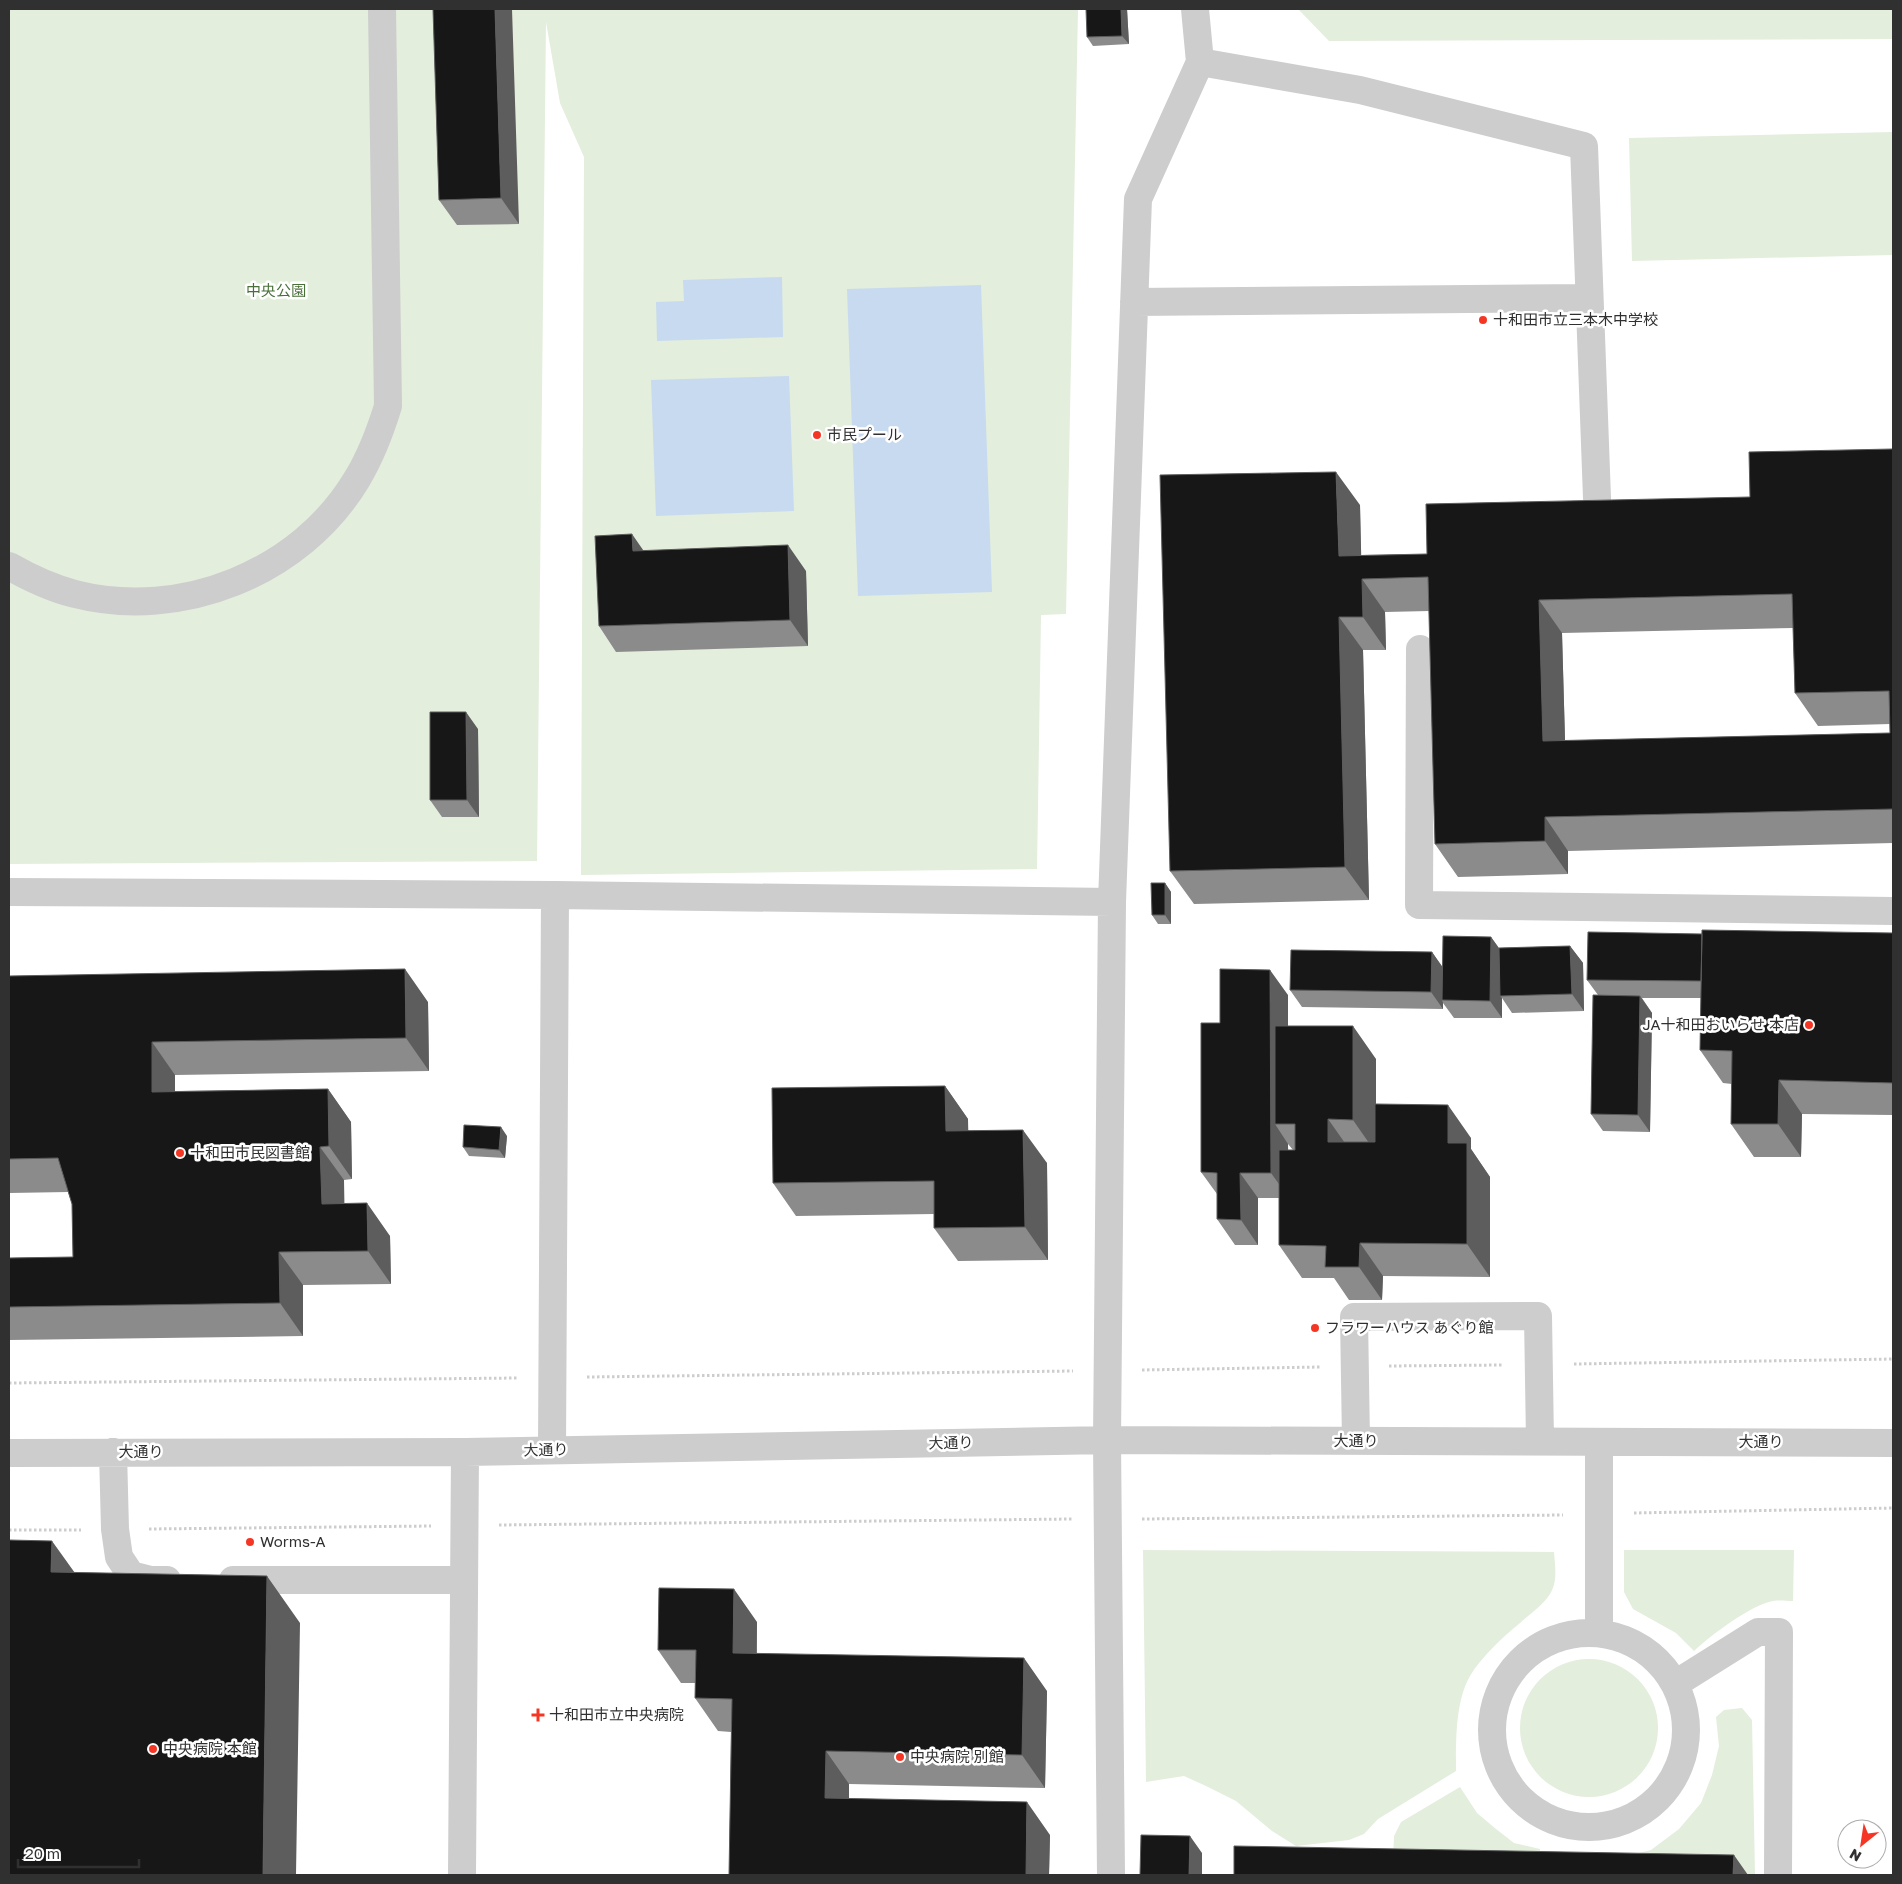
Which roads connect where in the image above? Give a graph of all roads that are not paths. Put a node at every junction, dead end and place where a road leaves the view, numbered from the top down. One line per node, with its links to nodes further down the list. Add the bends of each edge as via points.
1 (382, 9): 7 (street, via 388,406 376,444 357,480 333,513 304,541 271,565 196,595 156,601 115,601 75,594 37,581)
2 (1195, 9): 3 (street)
3 (1200, 62): 4 (street, via 1360,90 1584,146); 5 (street, via 1138,199)
4 (1588, 298): 5 (street); 6 (street)
5 (1134, 302): 11 (street)
6 (1597, 498)
7 (9, 566)
8 (1420, 649): 12 (street, via 1419,905)
9 (9, 892): 10 (street)
10 (555, 894): 11 (street); 18 (street)
11 (1112, 902): 13 (street)
12 (1893, 911)
13 (1107, 1440): 14 (street, 大通り); 18 (street, 大通り); 26 (street)
14 (1356, 1441): 15 (street, 大通り); 15 (street, via 1354,1317 1538,1316)
15 (1540, 1441): 16 (street, 大通り)
16 (1599, 1442): 17 (street, 大通り); 23 (street)
17 (1893, 1442)
18 (552, 1450): 20 (street, 大通り)
19 (113, 1452): 20 (street, 大通り); 21 (street, 大通り); 22 (street, via 115,1530 119,1557 131,1575 151,1580)
20 (465, 1452): 22 (street)
21 (9, 1453)
22 (464, 1580): 25 (street)
23 (1599, 1633): 24 (street, via 1622,1638 1643,1650 1661,1665); 24 (street, via 1568,1635 1532,1650 1501,1685 1493,1708 1491,1732 1494,1754 1516,1796 1534,1811 1555,1822 1578,1827 1602,1827 1625,1821 1651,1805 1676,1775 1684,1753 1687,1729)
24 (1675, 1684): 27 (street, via 1758,1632 1779,1632)
25 (462, 1875)
26 (1111, 1875)
27 (1778, 1875)

